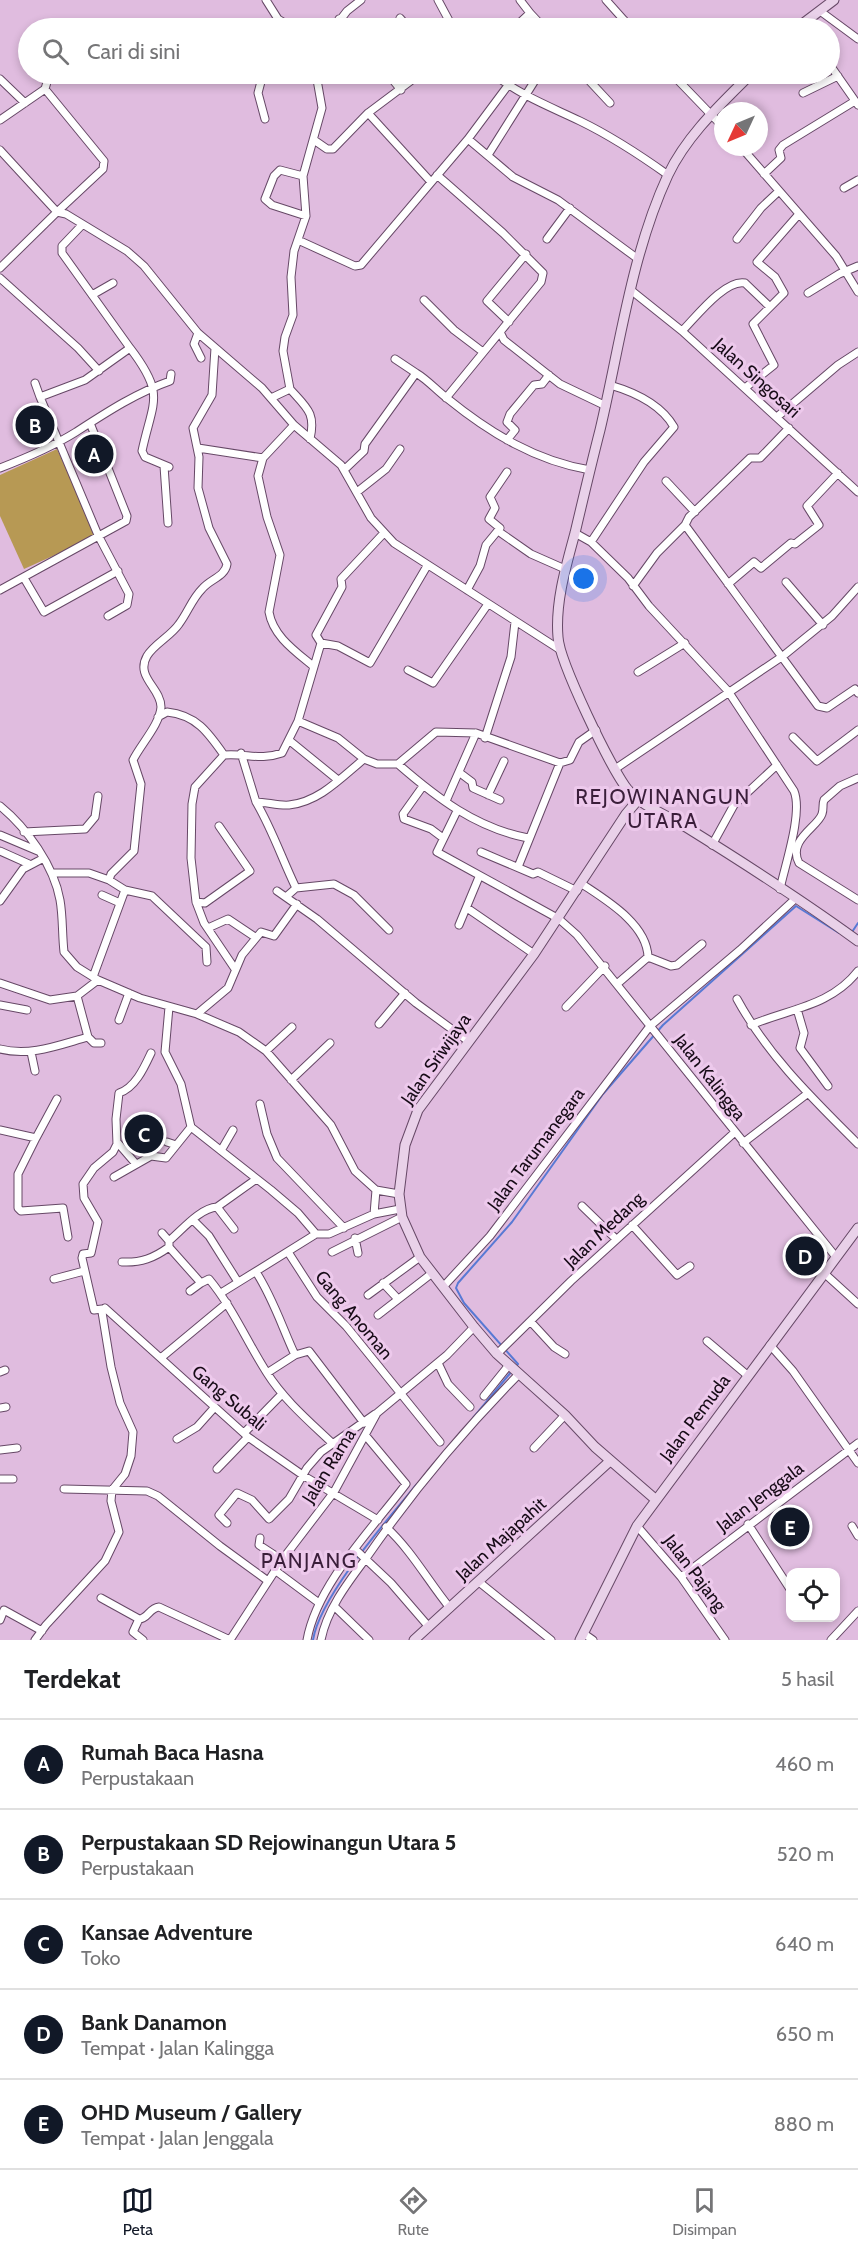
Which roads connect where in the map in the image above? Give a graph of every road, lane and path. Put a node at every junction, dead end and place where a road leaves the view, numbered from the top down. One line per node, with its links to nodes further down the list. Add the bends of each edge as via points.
1 (266, 0): 9 (street)
2 (361, 0): 10 (street)
3 (438, 0): 11 (street)
4 (520, 0): 8 (street)
5 (606, 0): 14 (street)
6 (834, 0): 7 (street)
7 (820, 11): 15 (street); 16 (street)
8 (530, 13): 12 (street); 13 (street)
9 (277, 18)
10 (340, 18)
11 (448, 18)
12 (525, 18)
13 (535, 18)
14 (622, 18)
15 (811, 18)
16 (830, 18)
17 (840, 26): 18 (street)
18 (858, 39)
19 (0, 79): 36 (street)
20 (840, 79): 38 (street)
21 (46, 84): 32 (street)
22 (260, 84): 42 (street, via 258,93)
23 (318, 84): 45 (street, via 322,108)
24 (396, 84): 33 (street)
25 (408, 84): 33 (street)
26 (509, 84): 35 (street); 44 (street)
27 (533, 84): 35 (street)
28 (592, 84): 37 (street)
29 (682, 84): 40 (street)
30 (741, 84): 40 (street)
31 (822, 84): 34 (street)
32 (45, 89): 36 (street); 58 (street, via 105,165)
33 (401, 90): 39 (street)
34 (803, 93)
35 (527, 95): 47 (street); 50 (street, via 606,134)
36 (25, 103): 43 (street)
37 (610, 103)
38 (857, 103): 49 (street, via 783,145 779,150 781,158)
39 (368, 112): 45 (street, via 333,149); 54 (street)
40 (711, 114): 41 (street); 50 (street)
41 (714, 117)
42 (265, 119)
43 (0, 120)
44 (468, 139): 47 (street); 52 (street)
45 (314, 140): 51 (street)
46 (0, 150): 58 (street)
47 (488, 155): 57 (street, via 513,177)
48 (749, 156): 49 (street)
49 (764, 174): 56 (street)
50 (668, 175): 66 (street)
51 (303, 176): 60 (street); 60 (street, via 280,170 266,199 272,205)
52 (437, 176): 54 (street); 65 (street)
53 (858, 180): 55 (street)
54 (431, 182): 64 (street, via 361,265 355,266)
55 (844, 188)
56 (779, 192): 59 (street); 63 (street)
57 (570, 208): 62 (street); 66 (street)
58 (57, 212): 61 (street, via 62,211); 68 (street)
59 (799, 214): 69 (street); 77 (street, via 757,262 775,277 784,294)
60 (306, 216): 64 (street)
61 (82, 225): 75 (street, via 61,249); 81 (street, via 128,251)
62 (547, 239)
63 (737, 239)
64 (300, 241): 96 (street, via 294,251 293,315 283,351)
65 (526, 254): 78 (street, via 544,277); 78 (street, via 487,301)
66 (638, 259): 72 (street)
67 (858, 266): 69 (street)
68 (0, 268)
69 (846, 271): 73 (street); 74 (street)
70 (0, 278): 88 (street)
71 (113, 284): 75 (street)
72 (632, 291): 79 (street, Jalan Singosari); 93 (street)
73 (858, 292)
74 (808, 293)
75 (92, 294): 82 (street)
76 (424, 300): 84 (street)
77 (770, 307): 79 (street, via 739,282 723,290); 95 (street, via 753,324 774,365)
78 (508, 322): 80 (street)
79 (682, 331): 95 (street, Jalan Singosari)
80 (500, 332): 84 (street); 91 (street, via 509,344)
81 (198, 333): 83 (street); 86 (street, via 194,344)
82 (130, 348): 88 (street); 94 (street)
83 (215, 348): 98 (street); 108 (street, via 212,396 194,428)
84 (483, 352): 99 (street)
85 (858, 352): 101 (street)
86 (201, 358)
87 (395, 359): 89 (street)
88 (99, 370): 97 (street, via 85,380)
89 (416, 373): 99 (street); 112 (street, via 365,444 364,451)
90 (171, 374): 94 (street, via 170,381)
91 (549, 375): 100 (street); 106 (street, via 542,384 534,385 510,414 507,422 515,430)
92 (35, 383): 97 (street)
93 (610, 385): 100 (street); 126 (street, via 648,401 674,427 644,462)
94 (153, 387): 102 (street); 120 (street, via 155,403 142,451 145,457 166,466)
95 (745, 388): 101 (street, Jalan Singosari)
96 (290, 389): 98 (street); 105 (street, via 312,417)
97 (40, 397): 107 (street)
98 (271, 398): 103 (street)
99 (446, 398): 106 (street)
100 (606, 406): 113 (street)
101 (777, 417): 104 (street, Jalan Singosari)
102 (90, 423): 107 (street); 125 (street, via 127,516 121,525)
103 (294, 425): 105 (street); 110 (street)
104 (789, 428): 115 (street, Jalan Singosari); 119 (street, via 760,458 750,458)
105 (310, 439): 112 (street)
106 (507, 440): 113 (street, via 559,465)
107 (59, 441): 111 (street); 125 (street)
108 (198, 448): 110 (street); 150 (street, via 198,488 209,528 228,564 219,577 203,588 179,624 147,655 144,671 158,695)
109 (400, 449): 117 (street, via 386,469)
110 (263, 458): 145 (street, via 258,476 280,555 270,622 280,637)
111 (0, 468)
112 (344, 470): 117 (street)
113 (590, 470): 123 (street)
114 (507, 472): 122 (street, via 490,497 495,507 489,518 500,528)
115 (838, 473): 118 (street, Jalan Singosari); 132 (street, via 807,506 819,525 761,568 754,562)
116 (666, 481): 119 (street)
117 (357, 492): 124 (street)
118 (858, 492)
119 (695, 512): 121 (street)
120 (168, 523)
121 (685, 525): 132 (street); 133 (street, via 657,553)
122 (498, 531): 128 (street, via 531,554); 136 (street, via 486,545)
123 (575, 533): 126 (street); 128 (street)
124 (383, 534): 127 (street); 141 (street, via 341,579 342,587 316,635)
125 (99, 535): 129 (street); 130 (street)
126 (591, 542): 133 (street)
127 (427, 566): 136 (street); 141 (street, via 370,663 338,646)
128 (565, 569): 143 (street)
129 (118, 571): 130 (street, via 45,612); 138 (street, via 130,600)
130 (24, 578): 135 (street)
131 (786, 582): 140 (street)
132 (728, 584): 144 (street)
133 (633, 586): 142 (street)
134 (858, 587): 140 (street)
135 (0, 590)
136 (467, 590): 137 (street)
137 (488, 604): 139 (street); 146 (street, via 433,684)
138 (108, 616)
139 (515, 622): 143 (street); 156 (street, via 511,657)
140 (823, 625): 144 (street)
141 (321, 643): 145 (street)
142 (685, 643): 147 (street); 148 (street)
143 (559, 649): 152 (street)
144 (783, 656): 148 (street); 149 (street, via 823,709 855,689)
145 (313, 666): 151 (street)
146 (408, 670)
147 (638, 672)
148 (728, 691): 164 (street); 165 (street)
149 (858, 693)
150 (158, 717): 159 (street, via 167,712 184,714 201,724); 192 (street, via 133,760 141,784 134,851)
151 (298, 721): 157 (street); 160 (street, via 338,738)
152 (596, 730): 162 (street, via 579,742 570,760); 165 (street)
153 (858, 730): 155 (street, via 817,761)
154 (476, 733): 156 (street); 163 (street, via 436,732); 166 (street)
155 (793, 737)
156 (485, 738): 162 (street)
157 (290, 741): 158 (street, via 282,753 269,758); 168 (street)
158 (241, 753): 159 (street); 174 (street)
159 (224, 755): 203 (street, via 195,787 191,858)
160 (364, 759): 163 (street, via 377,764); 168 (street)
161 (504, 760): 170 (street)
162 (560, 762): 182 (street)
163 (398, 764): 169 (street)
164 (777, 765): 183 (street, via 734,805); 195 (street, via 797,800)
165 (615, 769): 173 (street)
166 (460, 773): 170 (street, via 472,782 472,787); 175 (street)
167 (858, 778): 201 (street, via 840,786 825,800 822,813 803,835 797,856 799,863)
168 (338, 780): 174 (street, via 308,801 286,806)
169 (423, 786): 175 (street); 181 (street, via 403,814 404,819 431,829)
170 (488, 795): 172 (street)
171 (98, 796): 179 (street, via 95,817 85,829)
172 (500, 800)
173 (638, 800): 183 (street); 194 (street, Jalan Sriwijaya)
174 (256, 801): 193 (street)
175 (446, 801): 177 (street)
176 (0, 806): 179 (street)
177 (457, 811): 181 (street); 182 (street, via 489,828)
178 (219, 826): 203 (street, via 250,871 205,903)
179 (24, 832): 185 (street)
180 (0, 835): 185 (street)
181 (442, 838): 191 (street, Jalan Kalingga, via 437,852)
182 (528, 838): 189 (street)
183 (712, 844): 195 (street)
184 (0, 851): 188 (street)
185 (38, 851): 187 (street)
186 (481, 852): 189 (street)
187 (42, 859): 188 (street); 190 (street)
188 (29, 864): 202 (street)
189 (518, 867): 194 (street)
190 (52, 873): 192 (street, via 89,873); 220 (street, via 60,898 64,952 77,967)
191 (479, 877): 206 (street); 207 (street, Jalan Kalingga)
192 (109, 880): 196 (street)
193 (296, 888): 199 (street); 210 (street, via 334,884 354,896)
194 (579, 888): 207 (street, Jalan Sriwijaya); 215 (street, via 610,902 642,935 648,945)
195 (780, 889): 200 (street)
196 (125, 890): 204 (street); 216 (street, via 152,896 206,947)
197 (277, 891): 199 (street)
198 (102, 895): 204 (street)
199 (287, 896): 205 (street)
200 (795, 899): 212 (street); 236 (street, Jalan Tarumanegara)
201 (858, 900)
202 (0, 901)
203 (196, 902): 209 (street)
204 (120, 903): 220 (street)
205 (297, 904): 211 (street, via 274,936 261,932); 223 (street)
206 (467, 908): 208 (street); 214 (street)
207 (558, 919): 214 (street, Jalan Sriwijaya); 217 (street, Jalan Kalingga)
208 (459, 925)
209 (208, 928): 211 (street, via 228,919); 218 (street)
210 (389, 930)
211 (255, 937): 218 (street)
212 (852, 937)
213 (702, 944): 215 (street, via 677,965)
214 (534, 954): 239 (street, Jalan Sriwijaya)
215 (648, 957): 222 (street)
216 (207, 962)
217 (605, 966): 222 (street, Jalan Kalingga); 229 (street)
218 (235, 969): 232 (street, via 228,988)
219 (858, 971): 230 (street, via 838,992)
220 (96, 979): 224 (street); 225 (street)
221 (0, 983): 224 (street, via 50,1000)
222 (617, 984): 236 (street, Jalan Kalingga)
223 (405, 993): 234 (street); 239 (street)
224 (77, 996): 238 (street)
225 (134, 996): 228 (street); 233 (street)
226 (737, 999): 235 (street)
227 (0, 1005): 231 (street)
228 (169, 1007): 232 (street); 252 (street, via 165,1052 181,1084)
229 (566, 1007)
230 (797, 1009): 235 (street); 248 (street, via 804,1033 800,1048)
231 (27, 1010)
232 (197, 1014): 243 (street, via 231,1028)
233 (119, 1020)
234 (379, 1024)
235 (751, 1025): 249 (street)
236 (650, 1026): 255 (street, Jalan Kalingga); 300 (street, Jalan Tarumanegara, via 490,1236)
237 (292, 1027): 243 (street)
238 (88, 1038): 240 (street); 244 (street)
239 (468, 1041): 269 (street, Jalan Sriwijaya, via 412,1123)
240 (101, 1043)
241 (330, 1043): 247 (street)
242 (0, 1049): 244 (street)
243 (266, 1051): 247 (street)
244 (31, 1052): 246 (street)
245 (151, 1053): 258 (street, via 138,1078 119,1093)
246 (35, 1071)
247 (291, 1080): 268 (street, via 331,1125 355,1171)
248 (828, 1086)
249 (807, 1094): 260 (street); 261 (street)
250 (57, 1099): 256 (street)
251 (260, 1104): 276 (street, via 277,1158)
252 (191, 1127): 262 (street); 263 (street)
253 (0, 1130): 256 (street)
254 (233, 1130): 263 (street)
255 (735, 1132): 260 (street, Jalan Kalingga); 275 (street, Jalan Medang)
256 (36, 1138): 281 (street, via 18,1174 18,1208 63,1208)
257 (142, 1138): 264 (street)
258 (117, 1142): 265 (street); 292 (street, via 113,1152 83,1184 84,1198 98,1222 91,1253 82,1255)
259 (167, 1142): 262 (street)
260 (743, 1143): 289 (street, Jalan Kalingga)
261 (858, 1144)
262 (176, 1145): 264 (street, via 167,1157)
263 (222, 1149): 267 (street)
264 (151, 1156): 265 (street)
265 (136, 1164): 266 (street)
266 (114, 1177)
267 (255, 1180): 271 (street); 280 (street, via 298,1213)
268 (376, 1190): 269 (street); 273 (street)
269 (397, 1194): 272 (street, Jalan Sriwijaya)
270 (582, 1206): 283 (street)
271 (217, 1207): 274 (street); 278 (street)
272 (401, 1213): 273 (street); 282 (street); 288 (street, Jalan Sriwijaya)
273 (374, 1214): 276 (street)
274 (194, 1220): 284 (street); 297 (street)
275 (632, 1225): 283 (street, Jalan Medang); 291 (street, via 677,1275)
276 (344, 1228): 280 (street)
277 (858, 1228): 289 (street, Jalan Pemuda)
278 (234, 1229)
279 (162, 1233): 284 (street)
280 (316, 1234): 285 (street)
281 (68, 1237)
282 (355, 1238): 286 (street); 287 (street)
283 (616, 1239): 309 (street, Jalan Medang)
284 (169, 1244): 290 (street, via 152,1258); 298 (street)
285 (288, 1252): 293 (street); 322 (street, Gang Anoman, via 317,1297)
286 (332, 1252)
287 (358, 1253)
288 (420, 1257): 295 (street, Jalan Sriwijaya); 299 (street)
289 (836, 1257): 294 (street, Jalan Pemuda)
290 (122, 1262)
291 (690, 1266)
292 (84, 1271): 296 (street); 307 (street, via 94,1310)
293 (256, 1272): 297 (street); 315 (street, via 273,1300 276,1317)
294 (824, 1273): 306 (street); 312 (street, Jalan Pemuda)
295 (431, 1274): 300 (street, Jalan Sriwijaya); 304 (street)
296 (54, 1279)
297 (238, 1282): 302 (street)
298 (201, 1283): 301 (street); 302 (street, via 208,1278)
299 (383, 1283): 303 (street); 304 (street)
300 (443, 1287): 310 (street, Jalan Sriwijaya)
301 (190, 1291)
302 (221, 1293): 305 (street)
303 (368, 1295)
304 (397, 1298): 308 (street)
305 (227, 1303): 316 (street); 319 (street)
306 (858, 1304)
307 (102, 1309): 316 (street, Gang Subali, via 106,1308); 346 (street, via 120,1403 133,1432 125,1474)
308 (378, 1315)
309 (531, 1322): 313 (street, Jalan Medang); 314 (street)
310 (474, 1327): 313 (street, Jalan Sriwijaya); 317 (street, Jalan Rama)
311 (707, 1341): 320 (street)
312 (770, 1345): 320 (street, Jalan Pemuda); 337 (street)
313 (497, 1354): 318 (street, Jalan Sriwijaya)
314 (565, 1354)
315 (295, 1355): 319 (street); 328 (street, via 309,1351)
316 (162, 1358): 325 (street, Gang Subali)
317 (438, 1363): 322 (street, Jalan Rama); 324 (street, via 448,1384)
318 (514, 1369): 323 (street); 327 (street, Jalan Sriwijaya); 353 (street, via 488,1406)
319 (267, 1373): 321 (street)
320 (747, 1375): 348 (street, Jalan Pemuda)
321 (282, 1394): 329 (street); 334 (street)
322 (401, 1394): 326 (street, Jalan Rama); 332 (street, Gang Anoman)
323 (484, 1396)
324 (470, 1407)
325 (214, 1408): 329 (street, Gang Subali); 331 (street, via 197,1427)
326 (377, 1413): 328 (street); 330 (street, Jalan Rama)
327 (565, 1415): 336 (street); 339 (street, Jalan Sriwijaya)
328 (364, 1423): 334 (street)
329 (246, 1435): 341 (street); 342 (street, Gang Subali)
330 (366, 1436): 347 (street, Jalan Rama); 349 (street, via 406,1484)
331 (177, 1439)
332 (440, 1442)
333 (858, 1443): 337 (street, Jalan Jenggala)
334 (333, 1444): 342 (street, via 321,1452)
335 (17, 1448): 338 (street)
336 (534, 1448)
337 (849, 1449): 340 (street); 351 (street, Jalan Jenggala)
338 (0, 1450)
339 (610, 1461): 348 (street, Jalan Sriwijaya); 362 (street, Jalan Majapahit)
340 (858, 1463)
341 (217, 1469)
342 (304, 1476): 347 (street, Gang Subali); 350 (street, via 289,1499 269,1518 252,1500 237,1493 219,1515)
343 (0, 1479): 344 (street)
344 (13, 1479)
345 (64, 1489): 346 (street)
346 (112, 1490): 361 (street, via 147,1491 158,1496); 372 (street, via 116,1543 105,1561)
347 (334, 1492): 349 (street, Gang Subali); 358 (street, Jalan Rama)
348 (656, 1499): 352 (street, Jalan Pemuda)
349 (378, 1520): 357 (street)
350 (228, 1523)
351 (748, 1524): 360 (street, Jalan Jenggala); 363 (street)
352 (637, 1526): 360 (street, Jalan Pajang); 373 (street, Jalan Pemuda)
353 (386, 1527): 357 (street); 367 (street, via 410,1551)
354 (852, 1527): 355 (street)
355 (858, 1536)
356 (260, 1538): 358 (street, via 259,1545)
357 (361, 1554): 365 (street); 366 (street); 371 (street)
358 (282, 1560): 359 (street, Jalan Rama)
359 (276, 1570): 361 (street, Jalan Rama); 365 (street)
360 (681, 1577): 383 (street, Jalan Pajang)
361 (268, 1581): 376 (street, Jalan Rama)
362 (479, 1582): 367 (street, Jalan Majapahit); 381 (street)
363 (786, 1583)
364 (101, 1598): 369 (street)
365 (320, 1603): 377 (street)
366 (335, 1607): 378 (street); 379 (street)
367 (450, 1608): 371 (street, Jalan Majapahit)
368 (858, 1611): 384 (street)
369 (139, 1619): 375 (street, via 133,1632); 376 (street, via 159,1607)
370 (0, 1620): 372 (street, via 4,1610)
371 (429, 1627): 380 (street, Jalan Majapahit)
372 (42, 1631): 374 (street)
373 (581, 1636): 382 (street)
374 (35, 1640)
375 (143, 1640)
376 (230, 1640)
377 (307, 1640)
378 (321, 1640)
379 (369, 1640)
380 (414, 1640)
381 (551, 1640)
382 (593, 1640)
383 (725, 1640)
384 (831, 1640)

